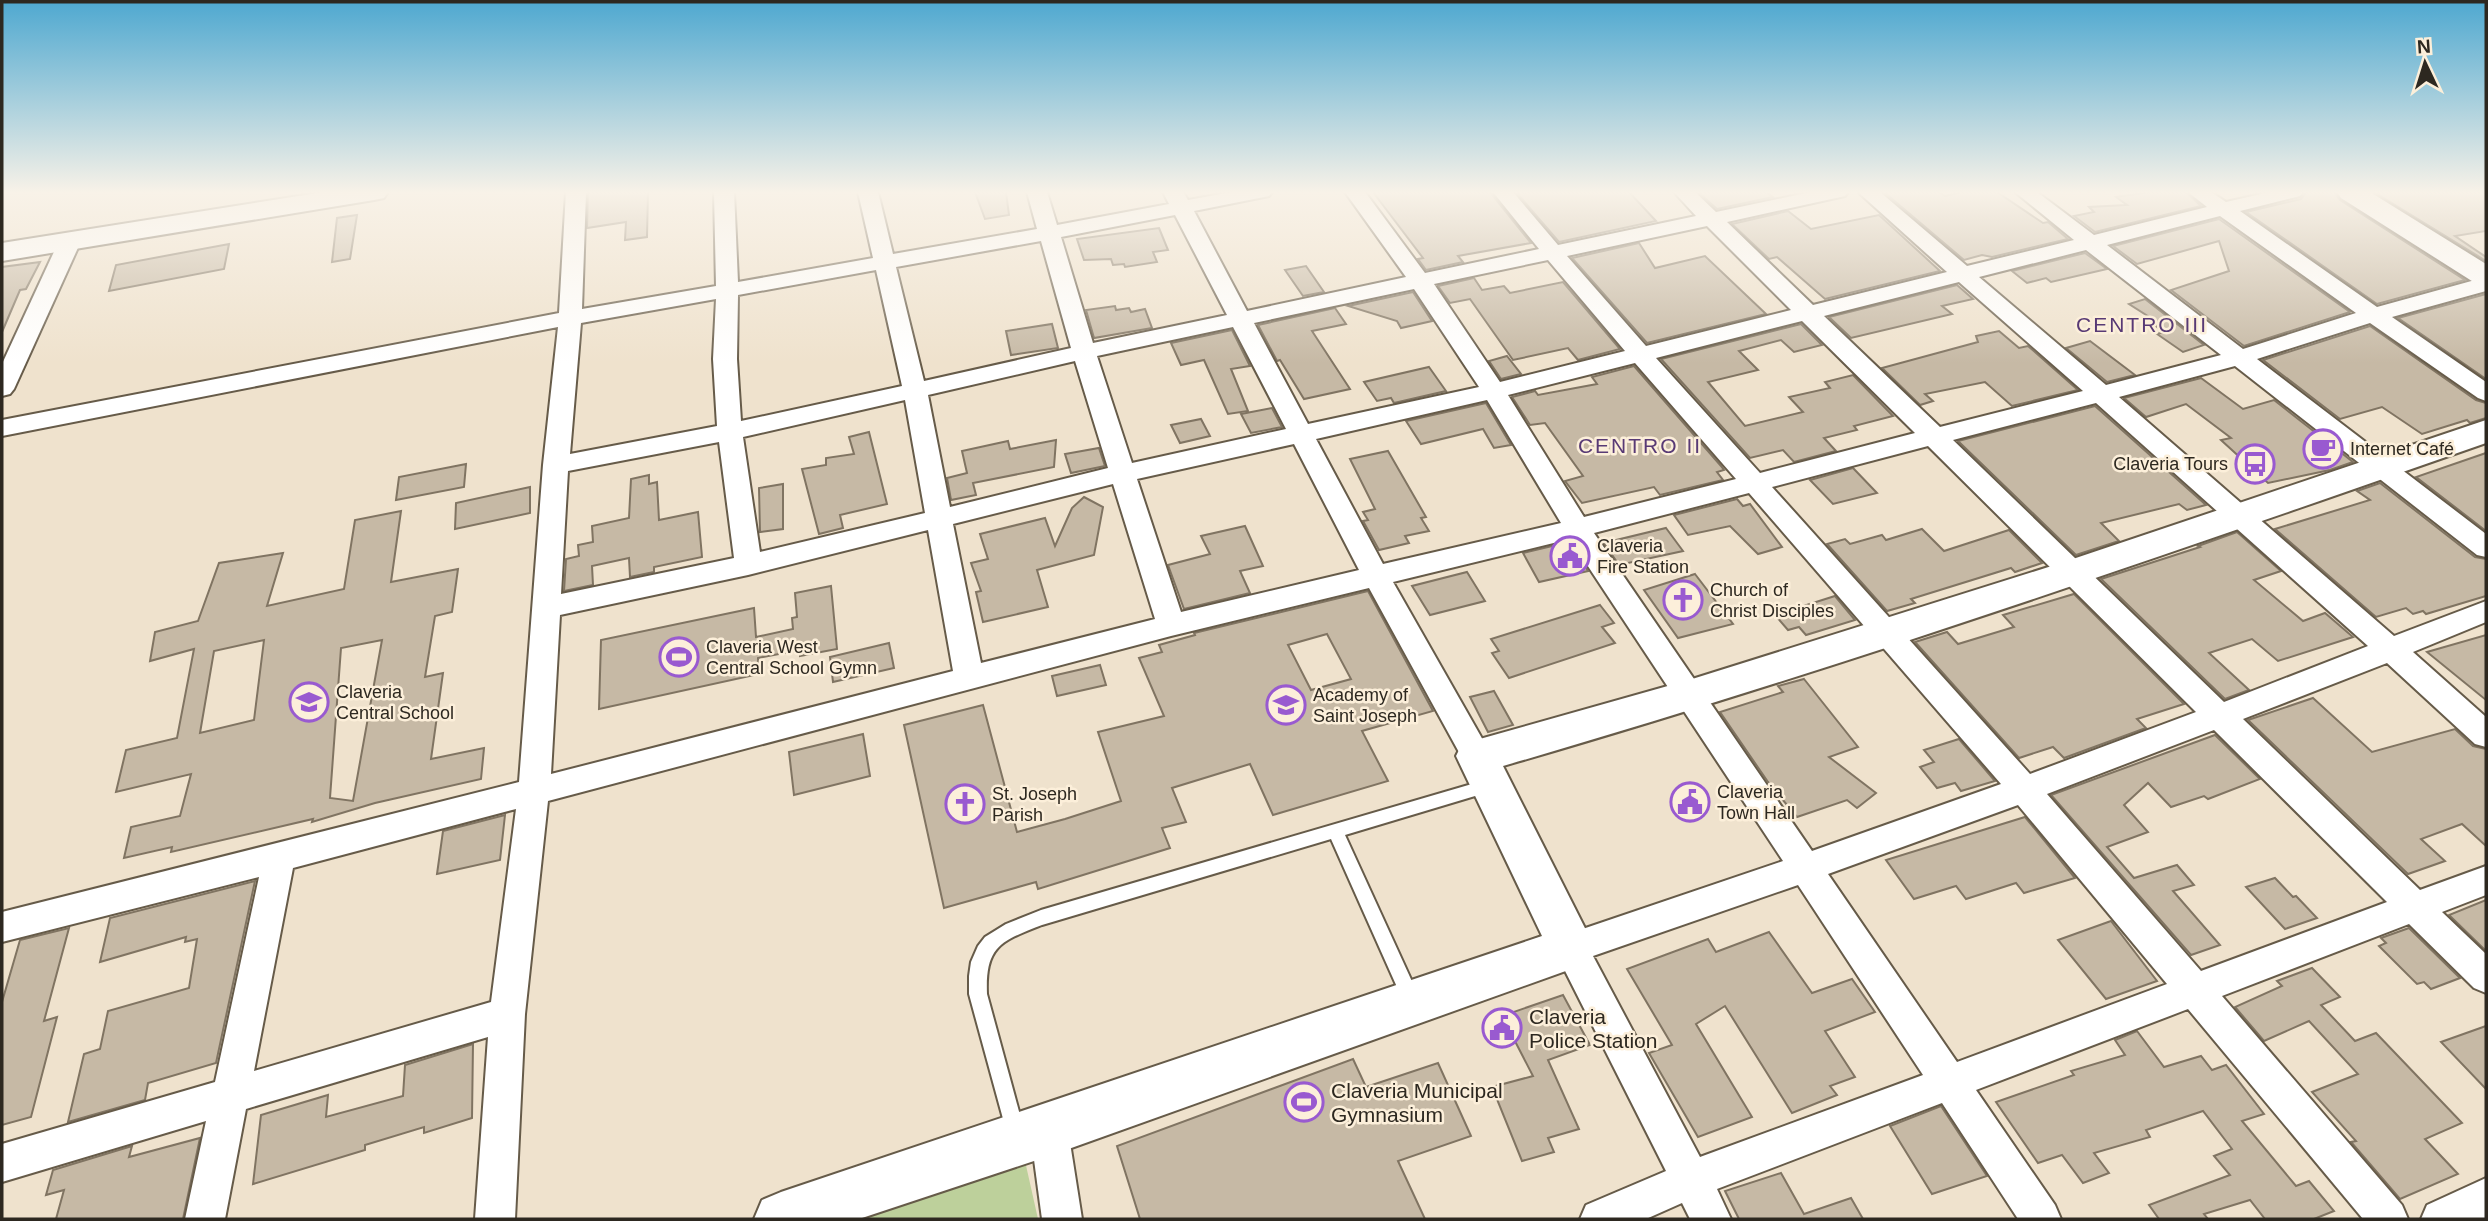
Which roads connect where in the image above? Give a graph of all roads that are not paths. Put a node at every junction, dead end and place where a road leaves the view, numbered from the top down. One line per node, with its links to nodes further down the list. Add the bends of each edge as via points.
1 (26, 249): 18 (street)
2 (66, 249): 33 (street)
3 (573, 249): 28 (street)
4 (725, 249): 25 (street)
5 (882, 249): 20 (street)
6 (962, 249): 20 (street)
7 (1054, 249): 30 (street)
8 (1203, 249): 29 (street)
9 (1397, 249): 23 (street)
10 (1552, 249): 19 (street)
11 (1574, 249): 19 (street)
12 (1743, 249): 26 (street)
13 (1933, 249): 21 (street)
14 (2061, 249): 21 (street)
15 (2102, 249): 32 (street)
16 (2279, 249): 27 (street)
17 (2441, 249): 22 (street)
18 (2, 253)
19 (1555, 253): 23 (street); 31 (street)
20 (886, 263): 25 (street); 34 (street)
21 (1962, 274): 26 (street); 37 (street)
22 (2486, 277)
23 (1421, 282): 29 (street); 35 (street)
24 (2486, 284): 27 (street)
25 (727, 291): 28 (street); 40 (street)
26 (1809, 313): 31 (street); 42 (street)
27 (2372, 315): 32 (street); 36 (street)
28 (570, 318): 38 (street); 43 (street)
29 (1241, 320): 30 (street); 41 (street)
30 (1084, 352): 34 (street); 45 (street)
31 (1642, 354): 35 (street); 46 (street)
32 (2241, 357): 37 (street); 44 (street)
33 (2, 388)
34 (915, 391): 40 (street); 48 (street)
35 (1494, 391): 41 (street); 49 (street)
36 (2486, 393)
37 (2101, 394): 42 (street); 47 (street)
38 (2, 428)
39 (2486, 431): 44 (street)
40 (730, 432): 43 (street); 51 (street)
41 (1301, 433): 45 (street); 53 (street)
42 (1932, 436): 46 (street); 52 (street)
43 (556, 464): 54 (street)
44 (2385, 468): 47 (street); 50 (street)
45 (1124, 474): 48 (street); 56 (street)
46 (1752, 482): 49 (street); 57 (street)
47 (2241, 515): 52 (street); 58 (street)
48 (939, 517): 51 (street); 59 (street)
49 (1577, 528): 53 (street); 60 (street)
50 (2486, 548)
51 (748, 565): 54 (street)
52 (2071, 574): 57 (street); 61 (street)
53 (1376, 576): 56 (street); 63 (street)
54 (548, 607): 65 (street)
55 (2486, 611): 58 (street)
56 (1171, 625): 59 (street)
57 (1888, 632): 60 (street); 64 (street)
58 (2391, 649): 61 (street); 62 (street)
59 (970, 679): 65 (street)
60 (1689, 696): 63 (street); 68 (street)
61 (2217, 715): 64 (street); 70 (street)
62 (2486, 735)
63 (1484, 770): 66 (lane); 72 (street)
64 (2024, 789): 68 (street); 74 (street)
65 (534, 790): 67 (street); 76 (street)
66 (1335, 830): 75 (lane); 79 (lane, via 1041,918 991,942 980,956 976,972 978,994)
67 (279, 858): 71 (street); 78 (street)
68 (1808, 869): 72 (street); 77 (street)
69 (2486, 880): 70 (street)
70 (2413, 907): 73 (street); 74 (street)
71 (2, 927)
72 (1570, 948): 75 (street); 81 (street)
73 (2486, 977)
74 (2194, 991): 77 (street); 90 (street)
75 (1413, 1003): 79 (street)
76 (507, 1014): 78 (street); 84 (street)
77 (1950, 1082): 81 (street); 89 (street)
78 (230, 1094): 80 (street); 83 (street)
79 (1034, 1134): 85 (street); 86 (street)
80 (2, 1163)
81 (1692, 1180): 87 (street); 88 (street)
82 (2486, 1198): 91 (street)
83 (205, 1219)
84 (495, 1219)
85 (781, 1219)
86 (1062, 1219)
87 (1600, 1219)
88 (1711, 1219)
89 (2041, 1219)
90 (2388, 1219)
91 (2441, 1219)

